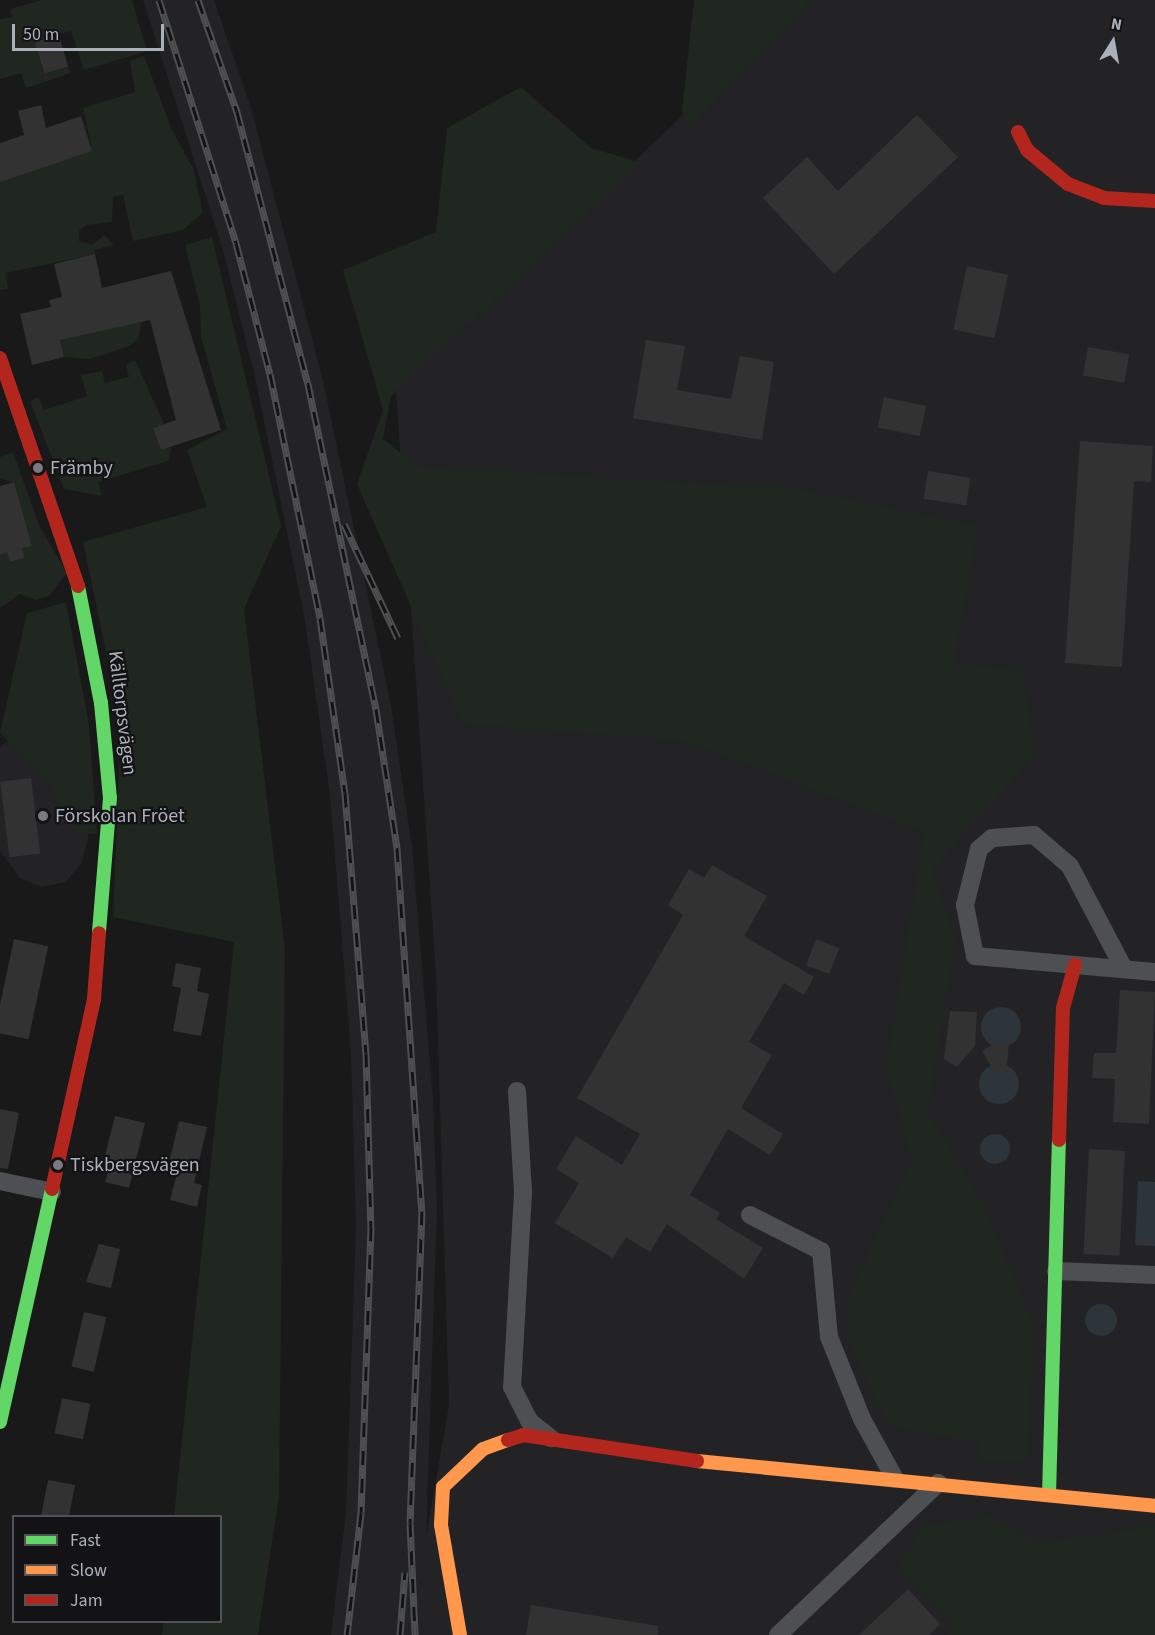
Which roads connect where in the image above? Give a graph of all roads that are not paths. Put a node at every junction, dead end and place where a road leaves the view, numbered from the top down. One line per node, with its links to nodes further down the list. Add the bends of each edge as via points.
1 (1018, 132): 2 (street, via 1027,150 1088,194)
2 (1155, 201)
3 (0, 358): 9 (street, Källtorpsvägen, via 74,565 108,763 110,827 100,951)
4 (1075, 965): 5 (street); 5 (street, via 975,956 965,905 973,864 992,838 1034,835 1070,866); 11 (street, via 1063,1008)
5 (1124, 969): 6 (street)
6 (1155, 972)
7 (517, 1091): 14 (street, via 524,1192 512,1387 529,1421)
8 (0, 1182): 9 (street)
9 (52, 1192): 13 (street, Källtorpsvägen)
10 (750, 1215): 15 (street, via 821,1251 829,1337 862,1419)
11 (1056, 1270): 12 (street); 17 (street)
12 (1155, 1275)
13 (0, 1422)
14 (553, 1439): 15 (street, via 679,1459); 19 (street, via 523,1436 483,1449 443,1487 441,1525)
15 (895, 1479): 16 (street)
16 (939, 1483): 17 (street); 20 (street)
17 (1049, 1495): 18 (street)
18 (1155, 1506)
19 (460, 1635)
20 (777, 1635)

